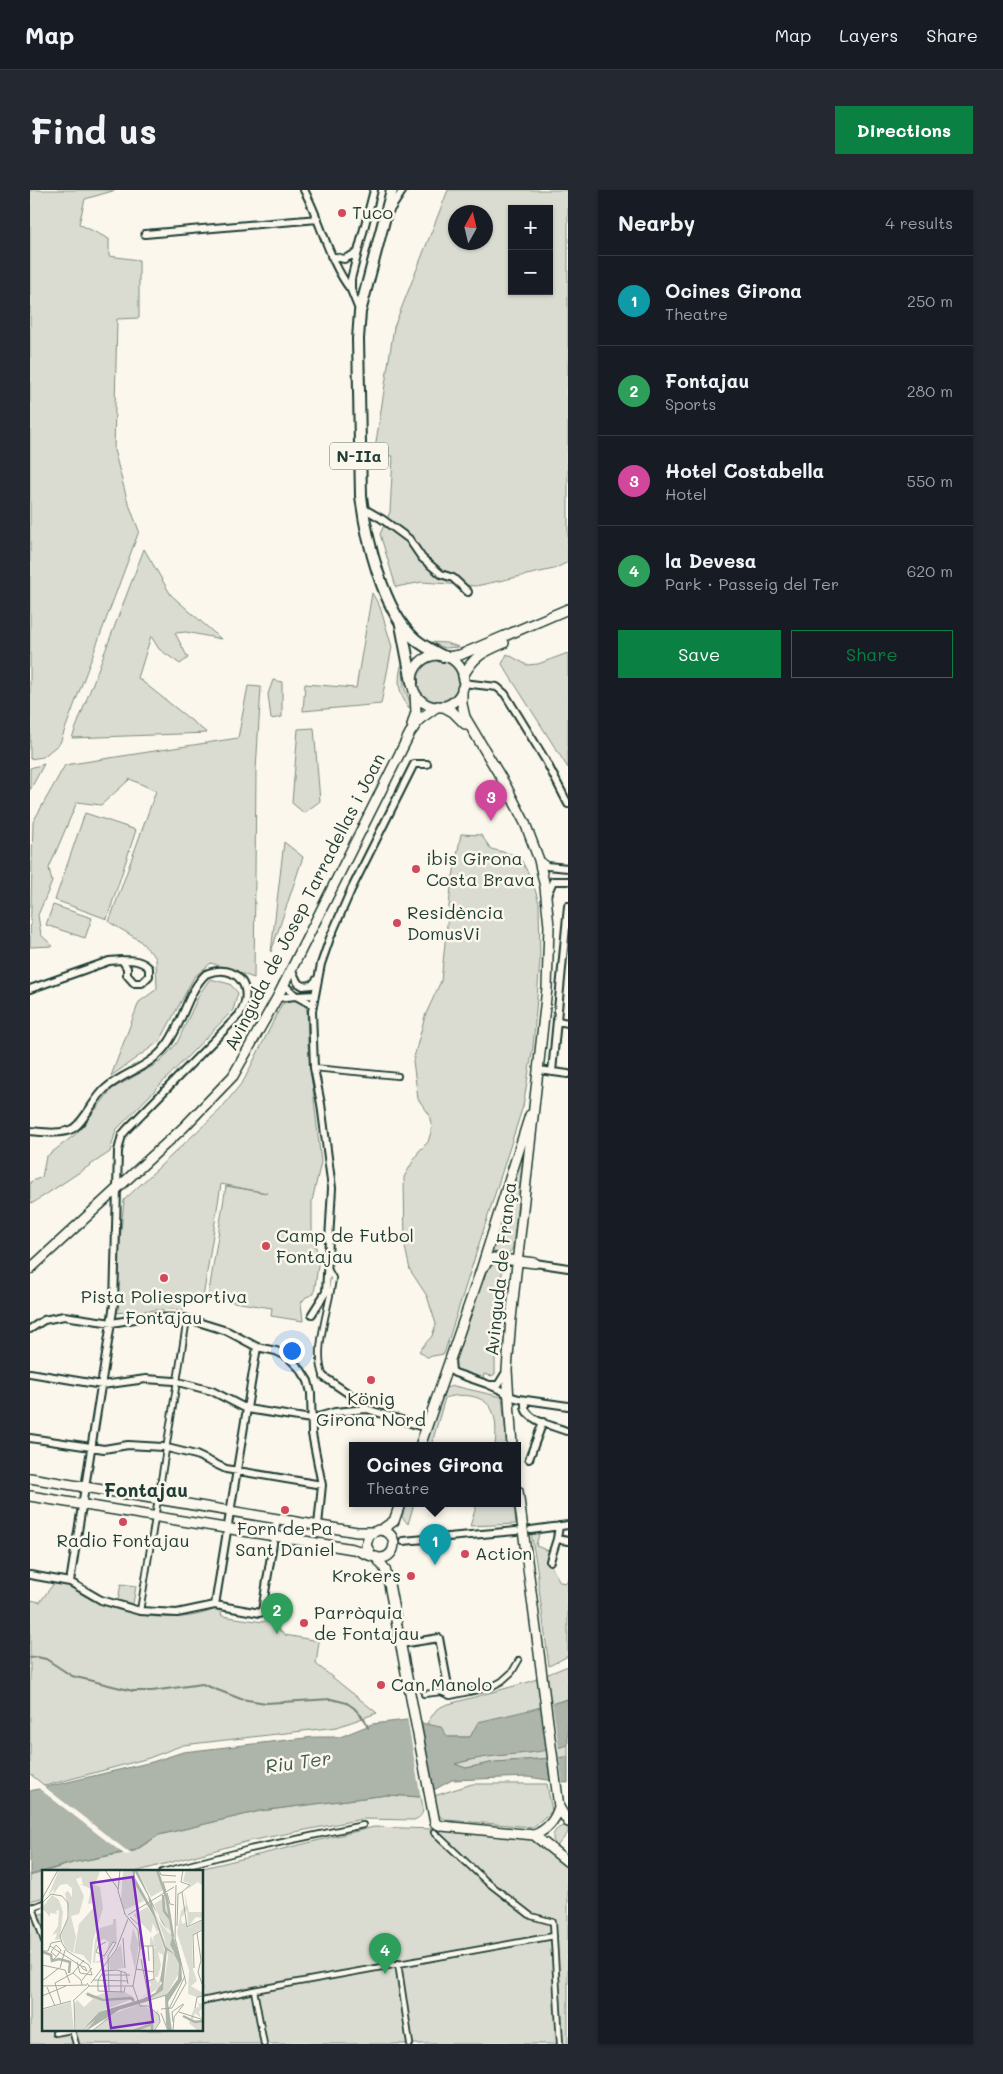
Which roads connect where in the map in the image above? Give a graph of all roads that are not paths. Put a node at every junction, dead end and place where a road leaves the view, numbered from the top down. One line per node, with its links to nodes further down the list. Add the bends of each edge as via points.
1 (304, 190): 6 (street)
2 (374, 190): 8 (street)
3 (392, 190): 5 (main road, N-IIa)
4 (404, 190): 5 (street)
5 (385, 217): 13 (main road, N-IIa)
6 (318, 219): 7 (street); 9 (street)
7 (146, 234)
8 (357, 253): 10 (street); 12 (street)
9 (331, 256): 10 (street); 11 (street)
10 (344, 259): 11 (street)
11 (338, 271): 12 (street)
12 (351, 290): 13 (street)
13 (360, 312): 14 (main road, N-IIa)
14 (362, 508): 15 (street, via 382,518 409,539 422,558); 18 (main road, N-IIa, via 379,574)
15 (468, 592)
16 (568, 609): 19 (main road)
17 (568, 615): 19 (main road)
18 (400, 622): 20 (main road, N-IIa, via 416,640); 22 (main road, N-IIa)
19 (501, 641): 20 (main road, via 460,655); 21 (main road, via 471,663)
20 (444, 656): 21 (main road, N-IIa, via 458,664); 22 (main road, via 428,657 419,663 414,672)
21 (463, 683): 23 (main road, via 454,700); 24 (main road, Avinguda de França, via 462,710); 27 (street, via 497,687 505,694)
22 (414, 688): 23 (main road, via 426,704); 25 (main road, Avinguda de Josep Tarradellas i Joan, via 416,712)
23 (440, 706): 24 (main road, Avinguda de França, via 453,712); 25 (main road, Avinguda de Josep Tarradellas i Joan, via 420,719)
24 (471, 730): 28 (main road, Avinguda de França, via 515,802)
25 (410, 733): 34 (main road, Avinguda de Josep Tarradellas i Joan)
26 (427, 764): 35 (street, via 414,764 348,898 330,938)
27 (568, 804)
28 (539, 860): 29 (street, via 547,866); 31 (main road, Avinguda de França)
29 (568, 868)
30 (568, 881): 31 (street, via 553,881)
31 (546, 898): 46 (main road, Avinguda de França, via 548,971)
32 (568, 906): 43 (street)
33 (122, 960): 33 (street, via 134,983 142,983 149,976 149,968 144,963); 38 (street, via 109,961)
34 (291, 969): 36 (main road, Avinguda de Josep Tarradellas i Joan); 37 (street)
35 (318, 977): 37 (street, via 312,985); 39 (street)
36 (283, 984): 37 (street); 40 (street); 41 (main road, Avinguda de Josep Tarradellas i Joan)
37 (303, 986): 39 (street)
38 (30, 989)
39 (315, 995): 40 (street); 42 (street)
40 (296, 996): 41 (street); 42 (street)
41 (277, 998): 52 (main road, Avinguda de Josep Tarradellas i Joan, via 226,1084)
42 (313, 1006): 45 (street)
43 (557, 1021): 44 (street); 47 (street)
44 (568, 1022)
45 (314, 1068): 49 (street); 56 (street, via 331,1169)
46 (539, 1070): 47 (street); 50 (main road, Avinguda de França)
47 (552, 1072): 48 (street)
48 (568, 1074)
49 (398, 1076)
50 (536, 1096): 54 (main road, Avinguda de França); 59 (main road, Avinguda de França)
51 (30, 1131): 52 (street, via 57,1132 70,1130 79,1124 104,1090 165,1048 203,977 219,971 238,977 246,995 245,1006 239,1015 122,1135 118,1151)
52 (117, 1189): 58 (main road, Avinguda de Josep Tarradellas i Joan); 61 (street)
53 (499, 1258): 54 (main road); 59 (main road, via 489,1260); 60 (main road, via 507,1265)
54 (517, 1260): 55 (main road); 60 (main road, Avinguda de França)
55 (536, 1263): 57 (street); 60 (main road, via 519,1272)
56 (327, 1268): 62 (street, via 326,1292); 71 (street, via 333,1278 321,1337)
57 (568, 1268)
58 (30, 1269)
59 (480, 1273): 68 (main road, Avinguda de França)
60 (514, 1285): 69 (main road, Avinguda de França)
61 (113, 1313): 64 (street); 65 (street)
62 (312, 1314)
63 (187, 1319): 65 (street, via 146,1317); 67 (street, via 227,1331); 72 (street)
64 (104, 1322): 65 (street); 66 (street, via 64,1316 44,1320)
65 (112, 1323): 73 (street)
66 (30, 1329)
67 (257, 1347): 78 (street); 80 (street, via 282,1354 301,1370 311,1393)
68 (452, 1352): 74 (street, via 451,1366 455,1373); 82 (main road, Avinguda de França)
69 (507, 1370): 74 (street, via 498,1384); 75 (main road, Avinguda de França)
70 (30, 1373): 73 (street)
71 (324, 1377): 79 (street, via 361,1402)
72 (177, 1381): 73 (street, via 146,1379); 78 (street, via 212,1391); 88 (street)
73 (102, 1384): 87 (street)
74 (490, 1385): 75 (street)
75 (509, 1396): 76 (street); 86 (main road, Avinguda de França)
76 (525, 1401): 77 (street); 81 (street, via 527,1412)
77 (568, 1406)
78 (247, 1409): 80 (street); 90 (street)
79 (367, 1410): 80 (street, via 336,1412); 82 (street)
80 (312, 1419): 92 (street)
81 (542, 1422): 83 (street); 89 (street)
82 (426, 1428): 85 (main road, Avinguda de França)
83 (566, 1431)
84 (30, 1438): 87 (street)
85 (421, 1442)
86 (512, 1442)
87 (92, 1447): 88 (street); 93 (street)
88 (166, 1447): 90 (street); 95 (street)
89 (529, 1459)
90 (236, 1471): 92 (street); 99 (street)
91 (30, 1478): 93 (main road)
92 (322, 1485): 102 (street)
93 (85, 1487): 95 (main road); 96 (street)
94 (30, 1496): 96 (main road)
95 (158, 1499): 99 (main road); 100 (street)
96 (82, 1505): 100 (main road); 117 (street)
97 (399, 1507): 106 (main road, via 394,1521)
98 (520, 1507): 124 (main road)
99 (230, 1511): 101 (main road); 105 (street)
100 (155, 1517): 105 (main road); 119 (street)
101 (277, 1519): 102 (main road); 110 (street)
102 (318, 1525): 109 (main road)
103 (568, 1525): 104 (street)
104 (559, 1526): 107 (street); 111 (street)
105 (227, 1529): 110 (main road); 118 (street)
106 (381, 1530): 109 (main road); 113 (main road, via 388,1532)
107 (531, 1530)
108 (516, 1531): 113 (street)
109 (372, 1532): 114 (main road, via 366,1545)
110 (274, 1536): 114 (main road, via 353,1549); 118 (street, via 262,1611)
111 (557, 1539): 112 (street); 115 (street)
112 (568, 1541)
113 (393, 1543): 114 (main road, via 387,1556)
114 (373, 1556): 120 (main road, via 381,1562 387,1575)
115 (550, 1561)
116 (30, 1575): 117 (street)
117 (70, 1582): 119 (street, via 101,1600)
118 (215, 1605): 119 (street, via 177,1613)
119 (140, 1611)
120 (401, 1644): 122 (street, via 439,1638); 127 (main road)
121 (519, 1660): 122 (street, via 512,1672 497,1684 450,1696)
122 (448, 1693): 123 (street)
123 (424, 1694)
124 (559, 1807): 125 (main road); 128 (main road, via 554,1820)
125 (568, 1822)
126 (363, 1825): 130 (street, via 250,1848)
127 (434, 1827): 128 (main road); 133 (street, via 486,1881 531,1916 553,1922)
128 (534, 1835): 129 (main road)
129 (568, 1862)
130 (169, 1870)
131 (32, 1907): 132 (street)
132 (42, 1935)
133 (554, 1936): 134 (street); 143 (street)
134 (398, 1963): 135 (street); 142 (street)
135 (254, 1990): 136 (street); 141 (street)
136 (204, 2001)
137 (60, 2032): 139 (street)
138 (72, 2032): 140 (street)
139 (55, 2033)
140 (76, 2044)
141 (264, 2044)
142 (410, 2044)
143 (560, 2044)

